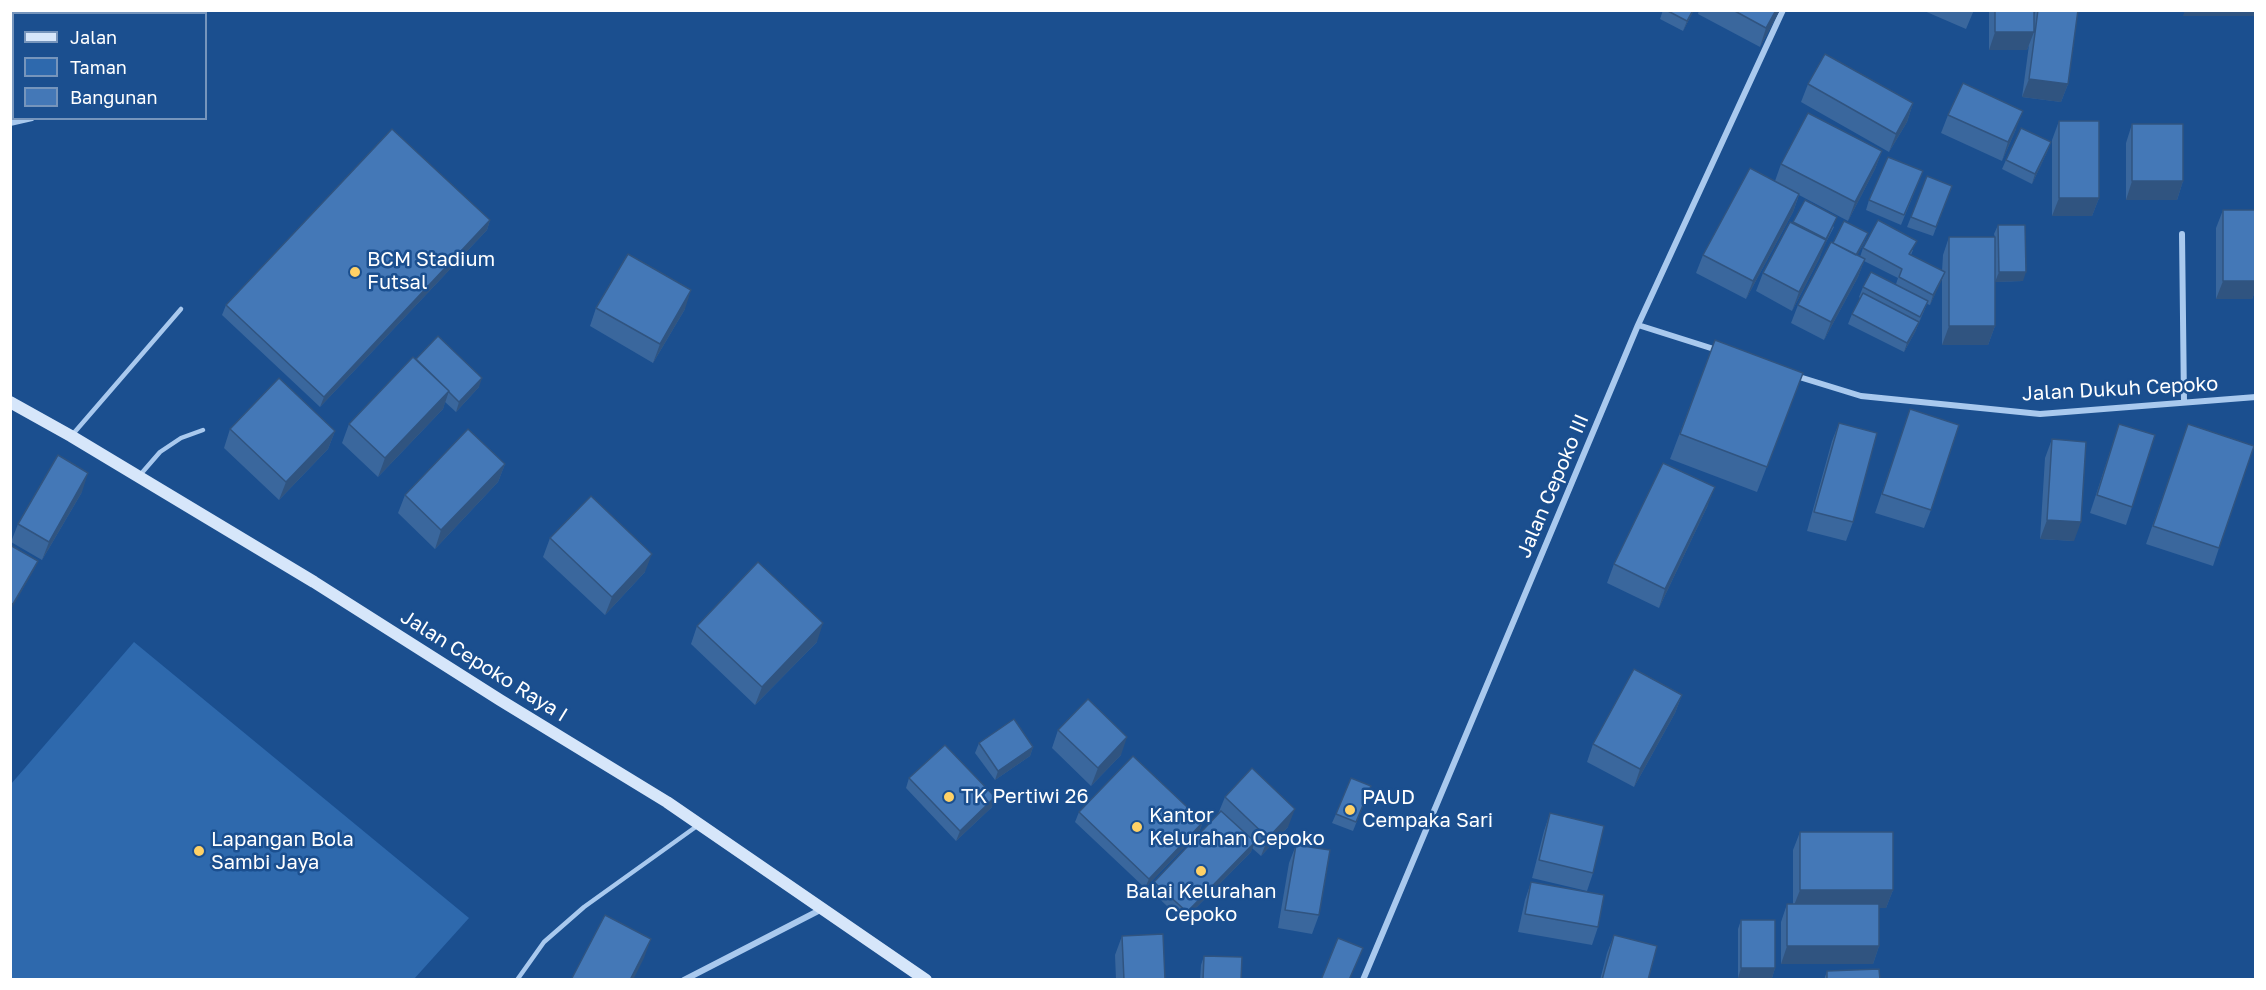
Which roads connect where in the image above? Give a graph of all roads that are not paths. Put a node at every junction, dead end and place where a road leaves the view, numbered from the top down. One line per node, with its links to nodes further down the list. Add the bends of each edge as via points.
1 (1783, 10): 4 (street, Jalan Cepoko III)
2 (2182, 234): 9 (street)
3 (181, 309): 11 (lane)
4 (1638, 325): 5 (street); 18 (street, Jalan Cepoko III)
5 (1727, 354)
6 (1783, 372): 9 (street, Jalan Dukuh Cepoko, via 1861,396 2040,414)
7 (2256, 397): 9 (street, Jalan Dukuh Cepoko)
8 (10, 402): 11 (main road, Jalan Cepoko Raya I)
9 (2184, 402)
10 (203, 430): 12 (lane, via 160,452)
11 (71, 436): 12 (main road, Jalan Cepoko Raya I)
12 (138, 477): 13 (main road, Jalan Cepoko Raya I, via 314,582)
13 (699, 824): 14 (main road, Jalan Cepoko Raya I); 15 (lane, via 568,921 544,942)
14 (822, 909): 16 (street); 17 (main road, Jalan Cepoko Raya I)
15 (517, 980)
16 (684, 980)
17 (926, 980)
18 (1363, 980)

